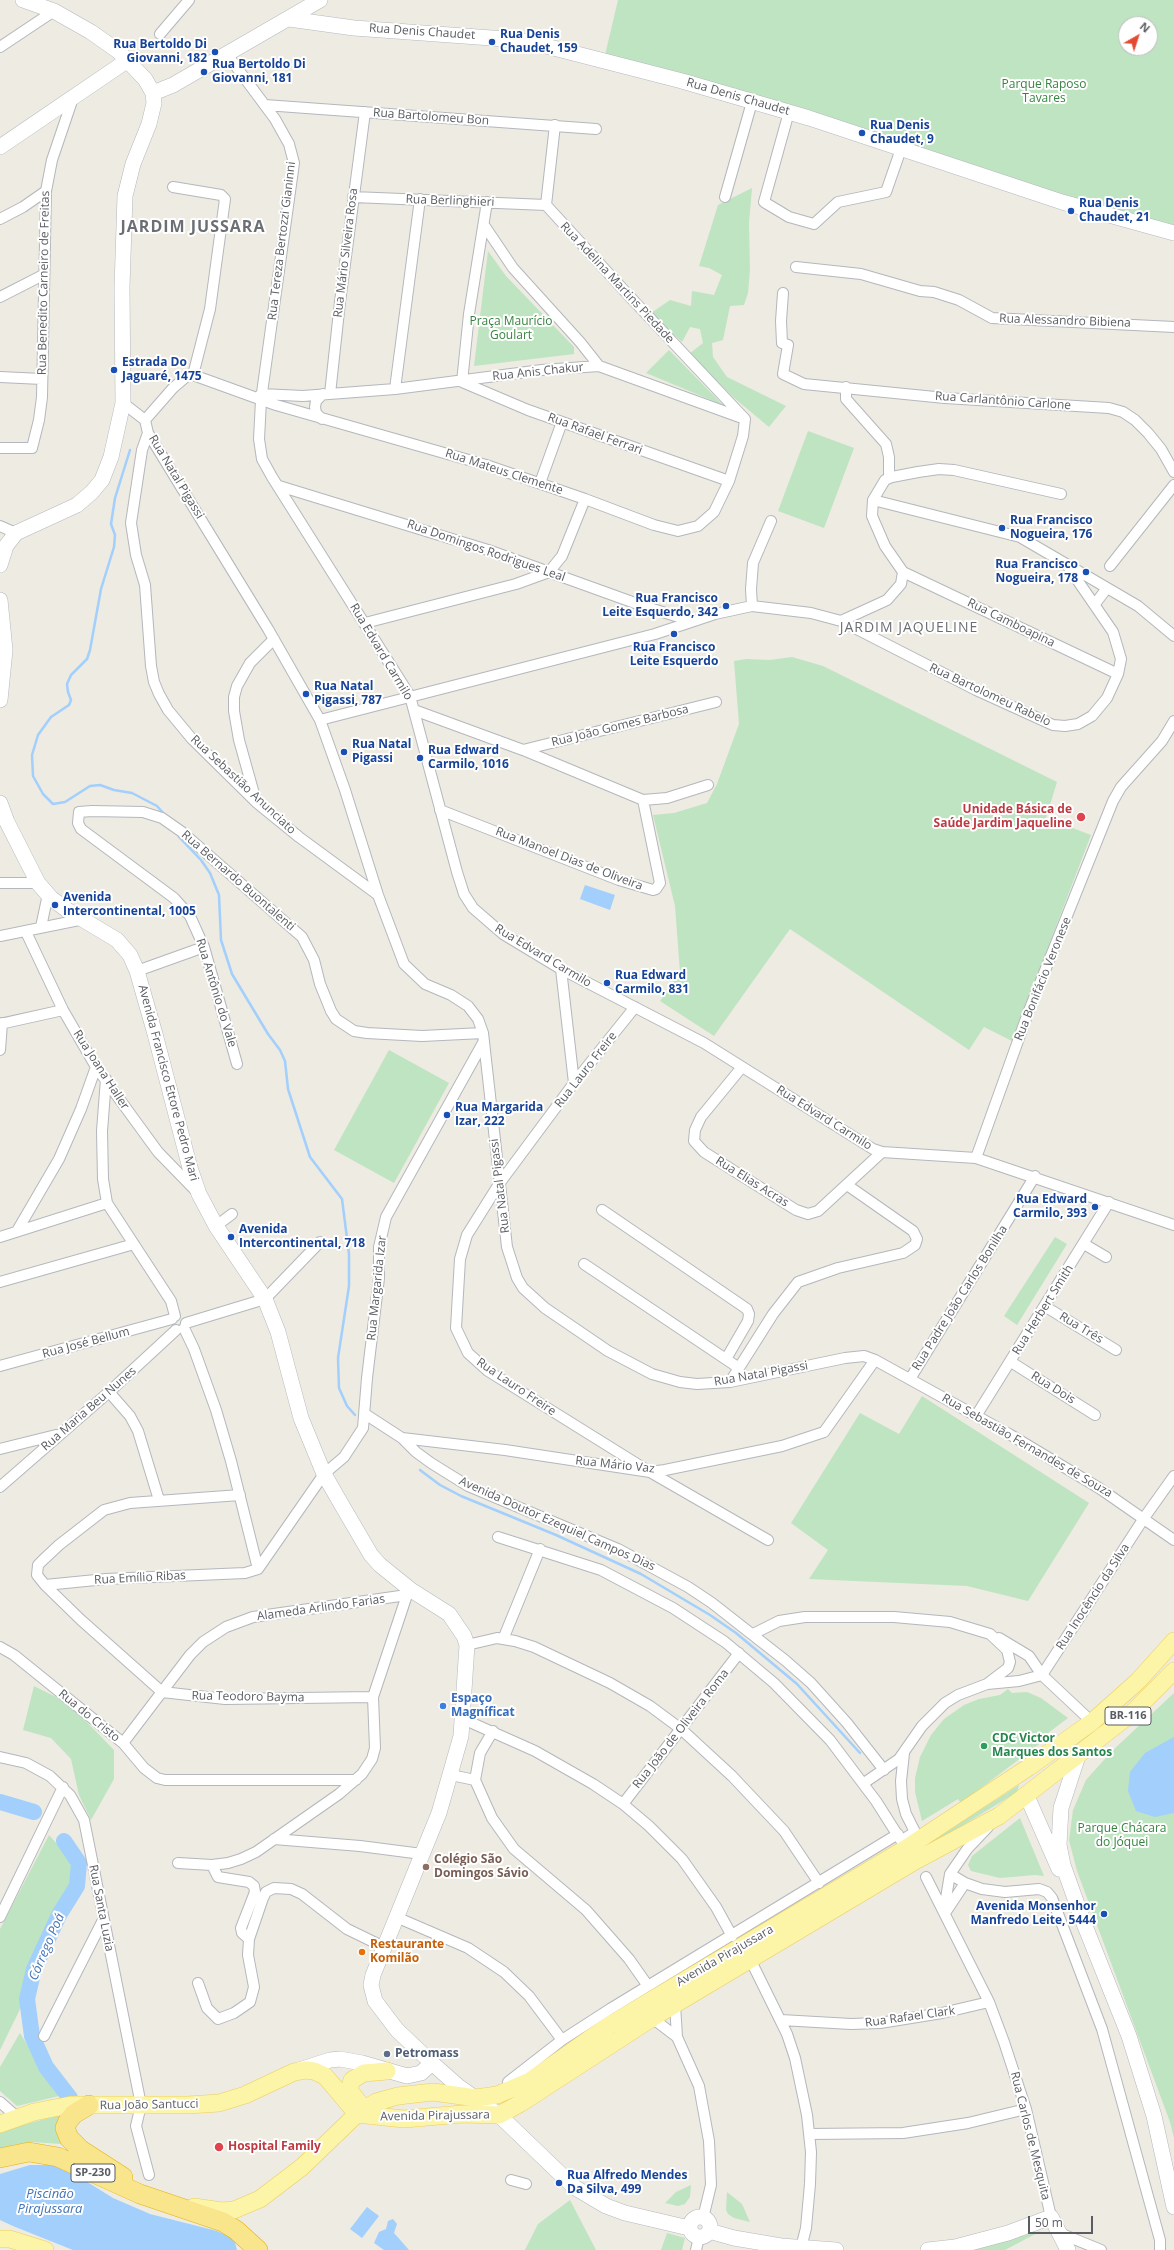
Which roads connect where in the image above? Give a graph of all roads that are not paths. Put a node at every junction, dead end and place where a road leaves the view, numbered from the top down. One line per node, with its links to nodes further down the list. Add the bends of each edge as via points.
1 (22, 0): 4 (street)
2 (189, 0): 6 (street)
3 (320, 0): 5 (street)
4 (54, 11): 7 (street); 9 (street, via 91,32)
5 (289, 19): 8 (street); 12 (street, Rua Denis Chaudet, via 354,28 519,40 682,81)
6 (160, 34)
7 (0, 47)
8 (226, 53): 10 (street, via 173,85); 13 (street, Rua Tereza Bertozzi Gianinni)
9 (128, 60): 10 (street, via 145,79); 11 (street)
10 (153, 93): 44 (street, via 153,111 133,164 125,196 122,287)
11 (74, 97): 18 (street); 21 (street, Rua Benedito Carneiro de Freitas, via 52,160)
12 (752, 102): 15 (street, Rua Denis Chaudet); 22 (street)
13 (266, 105): 14 (street, Rua Bartolomeu Bon); 43 (street, Rua Tereza Bertozzi Gianinni, via 289,144 294,163)
14 (365, 112): 16 (street, Rua Bartolomeu Bon); 23 (street, Rua Mário Silveira Rosa)
15 (789, 112): 19 (street, Rua Denis Chaudet); 19 (street, via 764,202 789,217 814,224 838,202 886,192)
16 (555, 125): 17 (street, Rua Bartolomeu Bon); 26 (street)
17 (596, 129)
18 (0, 147)
19 (901, 149): 29 (street, Rua Denis Chaudet, via 1062,202)
20 (173, 187): 36 (street, via 221,195 225,200 210,309)
21 (46, 191): 27 (street); 31 (street, Rua Benedito Carneiro de Freitas)
22 (725, 197)
23 (353, 198): 24 (street, Rua Berlinghieri); 42 (street, Rua Mário Silveira Rosa)
24 (420, 199): 25 (street, Rua Berlinghieri); 41 (street)
25 (487, 202): 26 (street, Rua Berlinghieri); 28 (street)
26 (546, 205): 46 (street, Rua Adelina Martins Piedade)
27 (0, 219)
28 (484, 225): 35 (street, via 513,268); 39 (street, via 469,314)
29 (1174, 233)
30 (796, 267): 34 (street, Rua Alessandro Bibiena, via 861,274 920,291 934,292 959,300 992,318)
31 (43, 275): 33 (street); 38 (street, Rua Benedito Carneiro de Freitas)
32 (783, 293): 40 (street, Rua Carlantônio Carlone, via 780,321 782,344 788,345 783,374 804,384)
33 (0, 297)
34 (1174, 326)
35 (599, 366): 39 (street, Rua Anis Chakur, via 542,370); 46 (street, Rua Anis Chakur)
36 (193, 375): 43 (street, Rua Mateus Clemente); 47 (street, via 187,376 173,388)
37 (0, 377): 38 (street)
38 (42, 379): 50 (street, Rua Benedito Carneiro de Freitas, via 41,407 32,448)
39 (462, 382): 41 (street, Rua Anis Chakur); 48 (street, Rua Rafael Ferrari)
40 (846, 387): 51 (street, Rua Carlantônio Carlone, via 945,398 1109,408 1123,412 1146,431 1161,449); 52 (street, via 846,398 886,444)
41 (395, 389): 42 (street, Rua Anis Chakur)
42 (327, 394): 43 (street, Rua Anis Chakur); 45 (street, via 316,401 316,413)
43 (261, 397): 45 (street, Rua Mateus Clemente); 56 (street, Rua Edvard Carmilo, via 259,449 266,468)
44 (123, 403): 47 (street, Rua Natal Pigassi); 62 (street, via 111,457 102,480 77,505)
45 (322, 419): 54 (street, Rua Mateus Clemente, via 486,465)
46 (745, 419): 53 (street, Rua Mateus Clemente, via 743,436)
47 (145, 420): 49 (street, Rua Natal Pigassi)
48 (562, 422): 53 (street, Rua Rafael Ferrari); 54 (street)
49 (148, 433): 77 (street, Rua Natal Pigassi); 88 (street, Rua Sebastião Anunciato, via 142,450 131,523 146,595 154,682 163,702 192,739)
50 (0, 448)
51 (1174, 472)
52 (889, 478): 57 (street, via 925,471 954,470); 59 (street)
53 (729, 481): 58 (street, Rua Mateus Clemente, via 714,512 698,526 687,530 678,531 654,526)
54 (540, 483): 58 (street, Rua Mateus Clemente)
55 (1174, 485): 65 (street)
56 (279, 486): 66 (street, Rua Domingos Rodrigues Leal, via 488,550); 75 (street, Rua Edvard Carmilo)
57 (1061, 494)
58 (585, 499): 66 (street, via 562,556)
59 (873, 500): 64 (street, via 1020,537); 67 (street, via 872,511 877,530)
60 (771, 521): 71 (street, via 753,563)
61 (0, 526): 62 (street)
62 (16, 533): 63 (street, via 6,546)
63 (0, 565)
64 (1067, 565): 68 (street); 70 (street, Rua Bartolomeu Rabelo)
65 (1110, 566)
66 (549, 572): 73 (street, Rua Domingos Rodrigues Leal); 75 (street, via 516,584)
67 (903, 572): 74 (street, via 901,584 887,600); 78 (street, Rua Camboapina)
68 (1107, 588): 70 (street); 76 (street, via 1138,606)
69 (0, 600): 72 (street)
70 (1095, 604): 78 (street, Rua Bartolomeu Rabelo, via 1113,632 1119,647)
71 (752, 606): 73 (street); 74 (street, via 812,613)
72 (1, 618): 80 (street, via 5,650)
73 (692, 621): 79 (street, via 654,634)
74 (840, 621): 78 (street, Rua Bartolomeu Rabelo, via 976,690 1053,725 1078,724 1092,716 1107,698)
75 (365, 623): 79 (street, Rua Edvard Carmilo)
76 (1174, 636)
77 (274, 639): 83 (street, Rua Natal Pigassi); 88 (street, via 250,663 234,697 239,740)
78 (1118, 674)
79 (410, 696): 82 (street, Rua Edvard Carmilo); 83 (street)
80 (0, 700)
81 (716, 702): 85 (street, Rua João Gomes Barbosa)
82 (414, 710): 85 (street); 90 (street, Rua Edvard Carmilo)
83 (320, 720): 95 (street, Rua Natal Pigassi)
84 (1174, 721): 116 (street, Rua Bonifácio Veronese, via 1162,741 1121,787 1112,801 1028,1013)
85 (524, 750): 87 (street)
86 (708, 784): 87 (street, via 667,798)
87 (643, 800): 90 (street, Rua Manoel Dias de Oliveira, via 660,883 653,890 619,880)
88 (256, 802): 95 (street, Rua Sebastião Anunciato)
89 (0, 804): 93 (street, Avenida Francisco Ettore Pedro Mari)
90 (440, 810): 103 (street, Rua Edvard Carmilo, via 464,894 473,908 503,934)
91 (81, 811): 102 (street, Rua Antônio do Vale, via 77,819 81,829 182,905); 108 (street, Rua Bernardo Buontalenti, via 143,812 162,818 182,832 302,937 314,960 320,984 331,1010 336,1019 354,1031 367,1034)
92 (0, 883): 93 (street)
93 (38, 883): 94 (street, Avenida Francisco Ettore Pedro Mari)
94 (48, 894): 96 (street, Avenida Francisco Ettore Pedro Mari); 99 (street)
95 (378, 895): 108 (street, Rua Natal Pigassi, via 404,964 425,984 451,995 468,1006 478,1019)
96 (71, 912): 97 (street, Avenida Francisco Ettore Pedro Mari); 98 (street)
97 (84, 919): 98 (street); 104 (street, Avenida Francisco Ettore Pedro Mari, via 117,940 130,955)
98 (61, 924): 99 (street)
99 (41, 927): 100 (street)
100 (26, 932): 101 (street); 106 (street, Rua Joana Haller)
101 (0, 936)
102 (204, 947): 104 (street); 110 (street, Rua Antônio do Vale)
103 (561, 969): 105 (street, Rua Edvard Carmilo); 114 (street)
104 (137, 971): 120 (street, Avenida Francisco Ettore Pedro Mari)
105 (635, 1007): 112 (street, Rua Edvard Carmilo, via 704,1043); 114 (street, Rua Lauro Freire)
106 (63, 1010): 107 (street); 111 (street, Rua Joana Haller)
107 (1, 1024): 109 (street)
108 (483, 1037): 118 (street, Rua Natal Pigassi); 148 (street, Rua Margarida Izar, via 386,1217 379,1247 379,1278)
109 (0, 1050)
110 (237, 1064)
111 (96, 1067): 113 (street, Rua Joana Haller); 127 (street, via 59,1158)
112 (742, 1067): 115 (street, Rua Edvard Carmilo, via 844,1132); 119 (street, Rua Elias Acras, via 701,1117 694,1136 698,1146 803,1213 818,1211)
113 (106, 1079): 120 (street, Rua Joana Haller, via 158,1152); 122 (street, via 103,1172)
114 (574, 1083): 118 (street, Rua Lauro Freire)
115 (882, 1152): 116 (street, Rua Edvard Carmilo); 119 (street, Rua Elias Acras)
116 (976, 1158): 117 (street, Rua Edvard Carmilo)
117 (1035, 1176): 121 (street, Rua Edvard Carmilo); 145 (street, Rua Padre João Carlos Bonilha)
118 (499, 1184): 146 (street, Rua Natal Pigassi, via 507,1246 513,1269 524,1288 545,1308 608,1352 652,1374 697,1384); 154 (street, Rua Lauro Freire, via 467,1236 461,1253 456,1328 463,1346 488,1371)
119 (847, 1185): 144 (street, via 913,1231 917,1239 915,1245 903,1253 838,1268 798,1282 788,1292)
120 (199, 1194): 126 (street, Avenida Francisco Ettore Pedro Mari)
121 (1109, 1202): 125 (street, Rua Edvard Carmilo); 131 (street, Rua Herbert Smith)
122 (106, 1203): 127 (street); 130 (street, via 119,1226)
123 (602, 1210): 140 (street, via 747,1309 748,1321)
124 (232, 1214): 126 (street)
125 (1174, 1225)
126 (216, 1226): 135 (street, Avenida Francisco Ettore Pedro Mari)
127 (17, 1231): 128 (street)
128 (0, 1236)
129 (320, 1242): 135 (street)
130 (134, 1244): 134 (street); 137 (street, via 171,1301)
131 (1084, 1244): 132 (street); 136 (street, Rua Herbert Smith)
132 (1106, 1257)
133 (584, 1264): 140 (street)
134 (0, 1282)
135 (265, 1299): 138 (street, Rua Maria Beu Nunes); 155 (street, Avenida Francisco Ettore Pedro Mari, via 278,1332 301,1418)
136 (1046, 1307): 139 (street, Rua Três); 142 (street, Rua Herbert Smith)
137 (173, 1318): 138 (street, via 171,1326); 143 (street, Rua José Bellum)
138 (182, 1327): 147 (street, Rua Maria Beu Nunes); 158 (street, via 194,1348 216,1410)
139 (1116, 1350)
140 (726, 1359): 144 (street)
141 (875, 1360): 145 (street, Rua Sebastião Fernandes de Souza); 146 (street, Rua Natal Pigassi, via 864,1356 845,1358); 154 (street, Rua Mário Vaz, via 824,1432 782,1446)
142 (1011, 1362): 149 (street, Rua Dois); 150 (street, Rua Herbert Smith)
143 (0, 1366)
144 (739, 1368): 146 (street)
145 (910, 1378): 150 (street, Rua Sebastião Fernandes de Souza)
146 (730, 1382)
147 (109, 1392): 151 (street, Rua Maria Beu Nunes); 159 (street, via 130,1416 138,1431)
148 (365, 1414): 152 (street, Avenida Doutor Ezequiel Campos Dias); 155 (street, Rua Margarida Izar, via 363,1428 355,1442 344,1457)
149 (1095, 1415)
150 (976, 1416): 160 (street, Rua Sebastião Fernandes de Souza)
151 (58, 1435): 153 (street); 157 (street, Rua Maria Beu Nunes)
152 (402, 1438): 154 (street, Rua Mário Vaz, via 505,1450); 168 (street, Avenida Doutor Ezequiel Campos Dias, via 431,1463 468,1486 588,1536 656,1569 688,1587)
153 (0, 1449)
154 (650, 1472): 162 (street, Rua Lauro Freire)
155 (324, 1474): 165 (street, Rua Margarida Izar); 167 (street, Avenida Francisco Ettore Pedro Mari, via 371,1555)
156 (1174, 1476): 160 (street, Rua Inocêncio da Silva)
157 (0, 1487)
158 (240, 1495): 159 (street); 165 (street)
159 (159, 1500): 166 (street, via 130,1503 104,1510 59,1544 38,1565 38,1575)
160 (1144, 1518): 163 (street, Rua Sebastião Fernandes de Souza); 176 (street, Rua Inocêncio da Silva)
161 (498, 1537): 164 (street, Avenida Doutor Ezequiel Campos Dias)
162 (768, 1540)
163 (1174, 1540)
164 (540, 1549): 170 (street); 174 (street, Avenida Doutor Ezequiel Campos Dias, via 587,1564 625,1581 694,1620)
165 (258, 1569): 166 (street, Rua Emílio Ribas, via 245,1573 106,1579)
166 (45, 1585): 178 (street)
167 (409, 1592): 173 (street, Avenida Francisco Ettore Pedro Mari, via 449,1614 460,1628); 178 (street, Alameda Arlindo Farias, via 253,1617 226,1627 203,1642 190,1655); 179 (street)
168 (753, 1634): 169 (street, via 779,1621 823,1616 930,1618); 188 (street, Avenida Doutor Ezequiel Campos Dias, via 811,1683 847,1722)
169 (990, 1634): 176 (street, via 1023,1652 1035,1663); 177 (street, via 1006,1650 1010,1662 1005,1672)
170 (504, 1637): 173 (street); 182 (street, via 534,1647 610,1683 650,1706)
171 (1174, 1641): 181 (main road, Avenida Pirajussara / BR-116, via 1138,1681)
172 (0, 1646): 184 (street, Rua do Cristo)
173 (467, 1646): 180 (street)
174 (739, 1653): 182 (street, Rua João de Oliveira Roma); 192 (street, Avenida Doutor Ezequiel Campos Dias, via 817,1725)
175 (1174, 1671): 186 (main road, Avenida Pirajussara / BR-116, via 1132,1713)
176 (1042, 1675): 177 (street, via 1019,1681); 181 (street)
177 (987, 1684): 185 (street, via 958,1695 940,1707 922,1726)
178 (162, 1692): 179 (street, Rua Teodoro Bayma, via 225,1699); 184 (street, Alameda Arlindo Farias)
179 (373, 1697): 190 (street, via 375,1748 368,1767)
180 (463, 1719): 183 (street); 189 (street)
181 (1092, 1722): 194 (main road, BR-116, via 1035,1772); 198 (main road, Avenida Pirajussara, via 1029,1767)
182 (681, 1729): 195 (street, Rua João de Oliveira Roma); 204 (street, via 732,1776 784,1831)
183 (493, 1731): 191 (street, via 480,1753); 195 (street, via 563,1766)
184 (123, 1743): 190 (street, Rua do Cristo, via 153,1776 160,1780)
185 (904, 1754): 188 (street); 198 (street, via 902,1799 915,1832)
186 (1078, 1756): 194 (main road, Avenida Pirajussara); 206 (street, via 1064,1797 1059,1825 1059,1845)
187 (0, 1757): 193 (street, Rua Santa Luzia, via 34,1766)
188 (884, 1770): 192 (street)
189 (451, 1774): 191 (street); 199 (street, via 439,1814)
190 (356, 1780): 197 (street)
191 (475, 1780): 216 (street, via 492,1818 510,1844 586,1910 629,1958)
192 (864, 1783): 198 (street, Avenida Doutor Ezequiel Campos Dias)
193 (63, 1787): 208 (street); 210 (street, Rua Santa Luzia, via 84,1820)
194 (1026, 1794): 196 (main road, Avenida Pirajussara); 206 (street, via 1051,1853)
195 (622, 1804): 211 (street, via 649,1826 682,1859 716,1907)
196 (999, 1816): 198 (main road, Avenida Pirajussara); 202 (street, via 968,1848)
197 (274, 1840): 199 (street, via 360,1846); 201 (street, via 241,1859 228,1864)
198 (905, 1846): 204 (street, Avenida Pirajussara); 214 (main road, Avenida Pirajussara); 228 (main road, Avenida Pirajussara, via 608,2026 530,2081 498,2095)
199 (422, 1854): 209 (street)
200 (178, 1863): 201 (street)
201 (212, 1865): 212 (street, via 218,1877 249,1882 254,1886 255,1892 241,1928 242,1933)
202 (950, 1874): 205 (street); 207 (street)
203 (926, 1877): 207 (street, Rua Carlos de Mesquita)
204 (819, 1883): 211 (street, Avenida Pirajussara)
205 (965, 1883): 207 (street); 256 (street, via 992,1892 1034,1889 1047,1892 1052,1898 1102,2029 1160,2240)
206 (1071, 1890): 244 (street, via 1129,2036 1154,2116)
207 (944, 1911): 217 (street, Rua Carlos de Mesquita)
208 (0, 1917)
209 (396, 1917): 213 (street); 223 (street, via 468,1948 504,1972 529,1996)
210 (103, 1920): 221 (street); 231 (street, Rua Santa Luzia)
211 (732, 1936): 216 (street, Avenida Pirajussara)
212 (249, 1939): 213 (street, via 266,1892 280,1888 302,1894 340,1925); 215 (street, via 248,1955 254,1987 252,1998 245,2006 218,2019 207,2008)
213 (384, 1948): 224 (street, via 371,1985 375,2001 397,2030)
214 (750, 1959): 218 (main road, Avenida Pirajussara); 220 (street)
215 (198, 1983)
216 (648, 1986): 223 (street, Avenida Pirajussara)
217 (989, 2002): 220 (street, Rua Rafael Clark, via 942,2014 880,2024); 232 (street, Rua Carlos de Mesquita)
218 (675, 2004): 219 (main road, Avenida Pirajussara); 222 (street)
219 (652, 2018): 222 (street); 234 (main road, Avenida Pirajussara)
220 (781, 2020): 237 (street, via 795,2058)
221 (44, 2036)
222 (677, 2036): 247 (street, via 699,2086 705,2116 711,2170 708,2201)
223 (562, 2040): 227 (street, Avenida Pirajussara)
224 (432, 2063): 225 (street, Rua João Santucci, via 413,2076 399,2076); 228 (street)
225 (387, 2071): 226 (street, Rua João Santucci, via 340,2059); 233 (main road, via 364,2073 352,2080 349,2086 351,2094)
226 (294, 2072): 231 (main road, Rua João Santucci, via 245,2095 219,2103); 233 (main road, Rua João Santucci, via 314,2071 325,2076)
227 (508, 2082)
228 (476, 2098): 233 (main road, Avenida Pirajussara, via 440,2092 416,2093 386,2099); 234 (street)
229 (0, 2102): 235 (street)
230 (88, 2105): 231 (main road, Rua João Santucci); 235 (main road, Rua João Santucci, via 70,2105); 242 (highway, via 68,2121 66,2128 69,2138 81,2150)
231 (141, 2105): 239 (street, via 136,2126)
232 (1026, 2109): 237 (street, via 968,2124 903,2133); 245 (street, Rua Carlos de Mesquita)
233 (361, 2111): 234 (main road, Avenida Pirajussara, via 404,2119 462,2114); 243 (main road, via 302,2167 260,2200 228,2210)
234 (506, 2116): 247 (street, via 558,2174 592,2199 625,2213)
235 (17, 2117): 236 (main road, Rua João Santucci)
236 (0, 2124)
237 (810, 2134): 249 (street, via 810,2184 806,2228)
238 (0, 2158): 242 (highway, SP-230, via 29,2152 58,2157)
239 (149, 2175)
240 (511, 2180): 241 (street)
241 (526, 2184)
242 (155, 2200): 243 (highway, SP-230)
243 (173, 2205): 251 (highway, SP-230, via 223,2222)
244 (1174, 2207)
245 (1051, 2217): 246 (street, Rua Carlos de Mesquita); 253 (street, via 1008,2233 955,2247)
246 (1057, 2232): 254 (street, Rua Carlos de Mesquita); 255 (street)
247 (699, 2233): 249 (street)
248 (0, 2239): 250 (main road, via 10,2239)
249 (801, 2248): 252 (street)
250 (45, 2250)
251 (258, 2250)
252 (836, 2250)
253 (928, 2250)
254 (1068, 2250)
255 (1101, 2250)
256 (1160, 2250)

